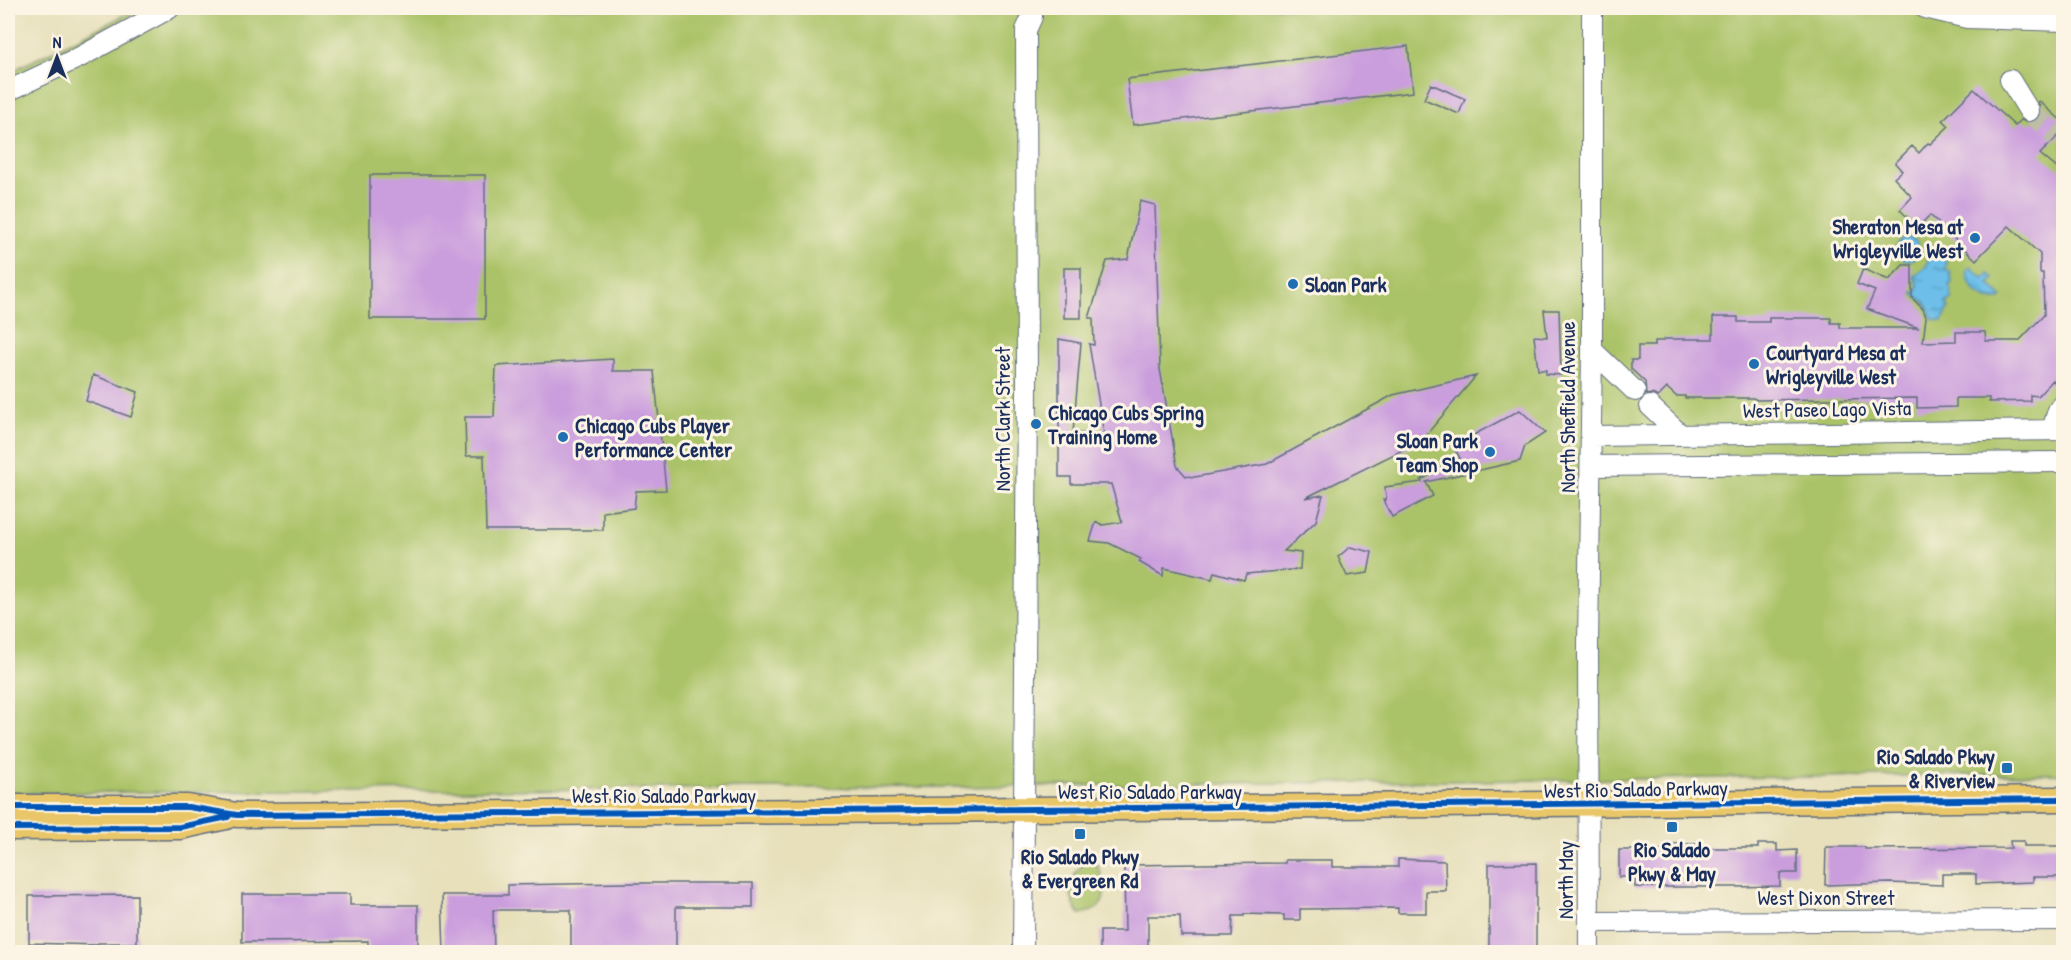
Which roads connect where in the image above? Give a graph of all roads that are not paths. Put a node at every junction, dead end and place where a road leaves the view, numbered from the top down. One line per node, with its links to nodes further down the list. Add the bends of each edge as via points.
1 (170, 8): 9 (street)
2 (1020, 8): 7 (street, North Clark Street)
3 (1032, 8): 7 (street, North Clark Street)
4 (1592, 8): 11 (street, North Sheffield Avenue)
5 (1925, 8): 6 (street, via 1967,18)
6 (2064, 21)
7 (1026, 30): 25 (street, North Clark Street)
8 (2010, 80): 10 (street)
9 (8, 91)
10 (2029, 111)
11 (1592, 351): 12 (street); 18 (street, North Sheffield Avenue)
12 (1635, 392)
13 (2064, 404): 15 (street, via 2058,410)
14 (1650, 406): 17 (street)
15 (2058, 430): 16 (street, West Paseo Lago Vista)
16 (1865, 433): 17 (street, West Paseo Lago Vista); 20 (street)
17 (1681, 435): 18 (street, West Paseo Lago Vista)
18 (1591, 436): 21 (street, North Sheffield Avenue)
19 (2064, 462): 20 (street)
20 (1866, 464): 21 (street)
21 (1591, 466): 24 (street, North Sheffield Avenue)
22 (2064, 799): 24 (main road, West Rio Salado Parkway)
23 (8, 807): 26 (main road, via 188,807)
24 (1589, 807): 25 (main road, West Rio Salado Parkway); 29 (street, North May)
25 (1024, 808): 26 (main road, West Rio Salado Parkway); 30 (street, North Clark Street)
26 (237, 815): 27 (main road, via 180,826)
27 (8, 828)
28 (2064, 920): 29 (street, West Dixon Street)
29 (1589, 922): 31 (street, North May)
30 (1023, 952)
31 (1589, 952)

